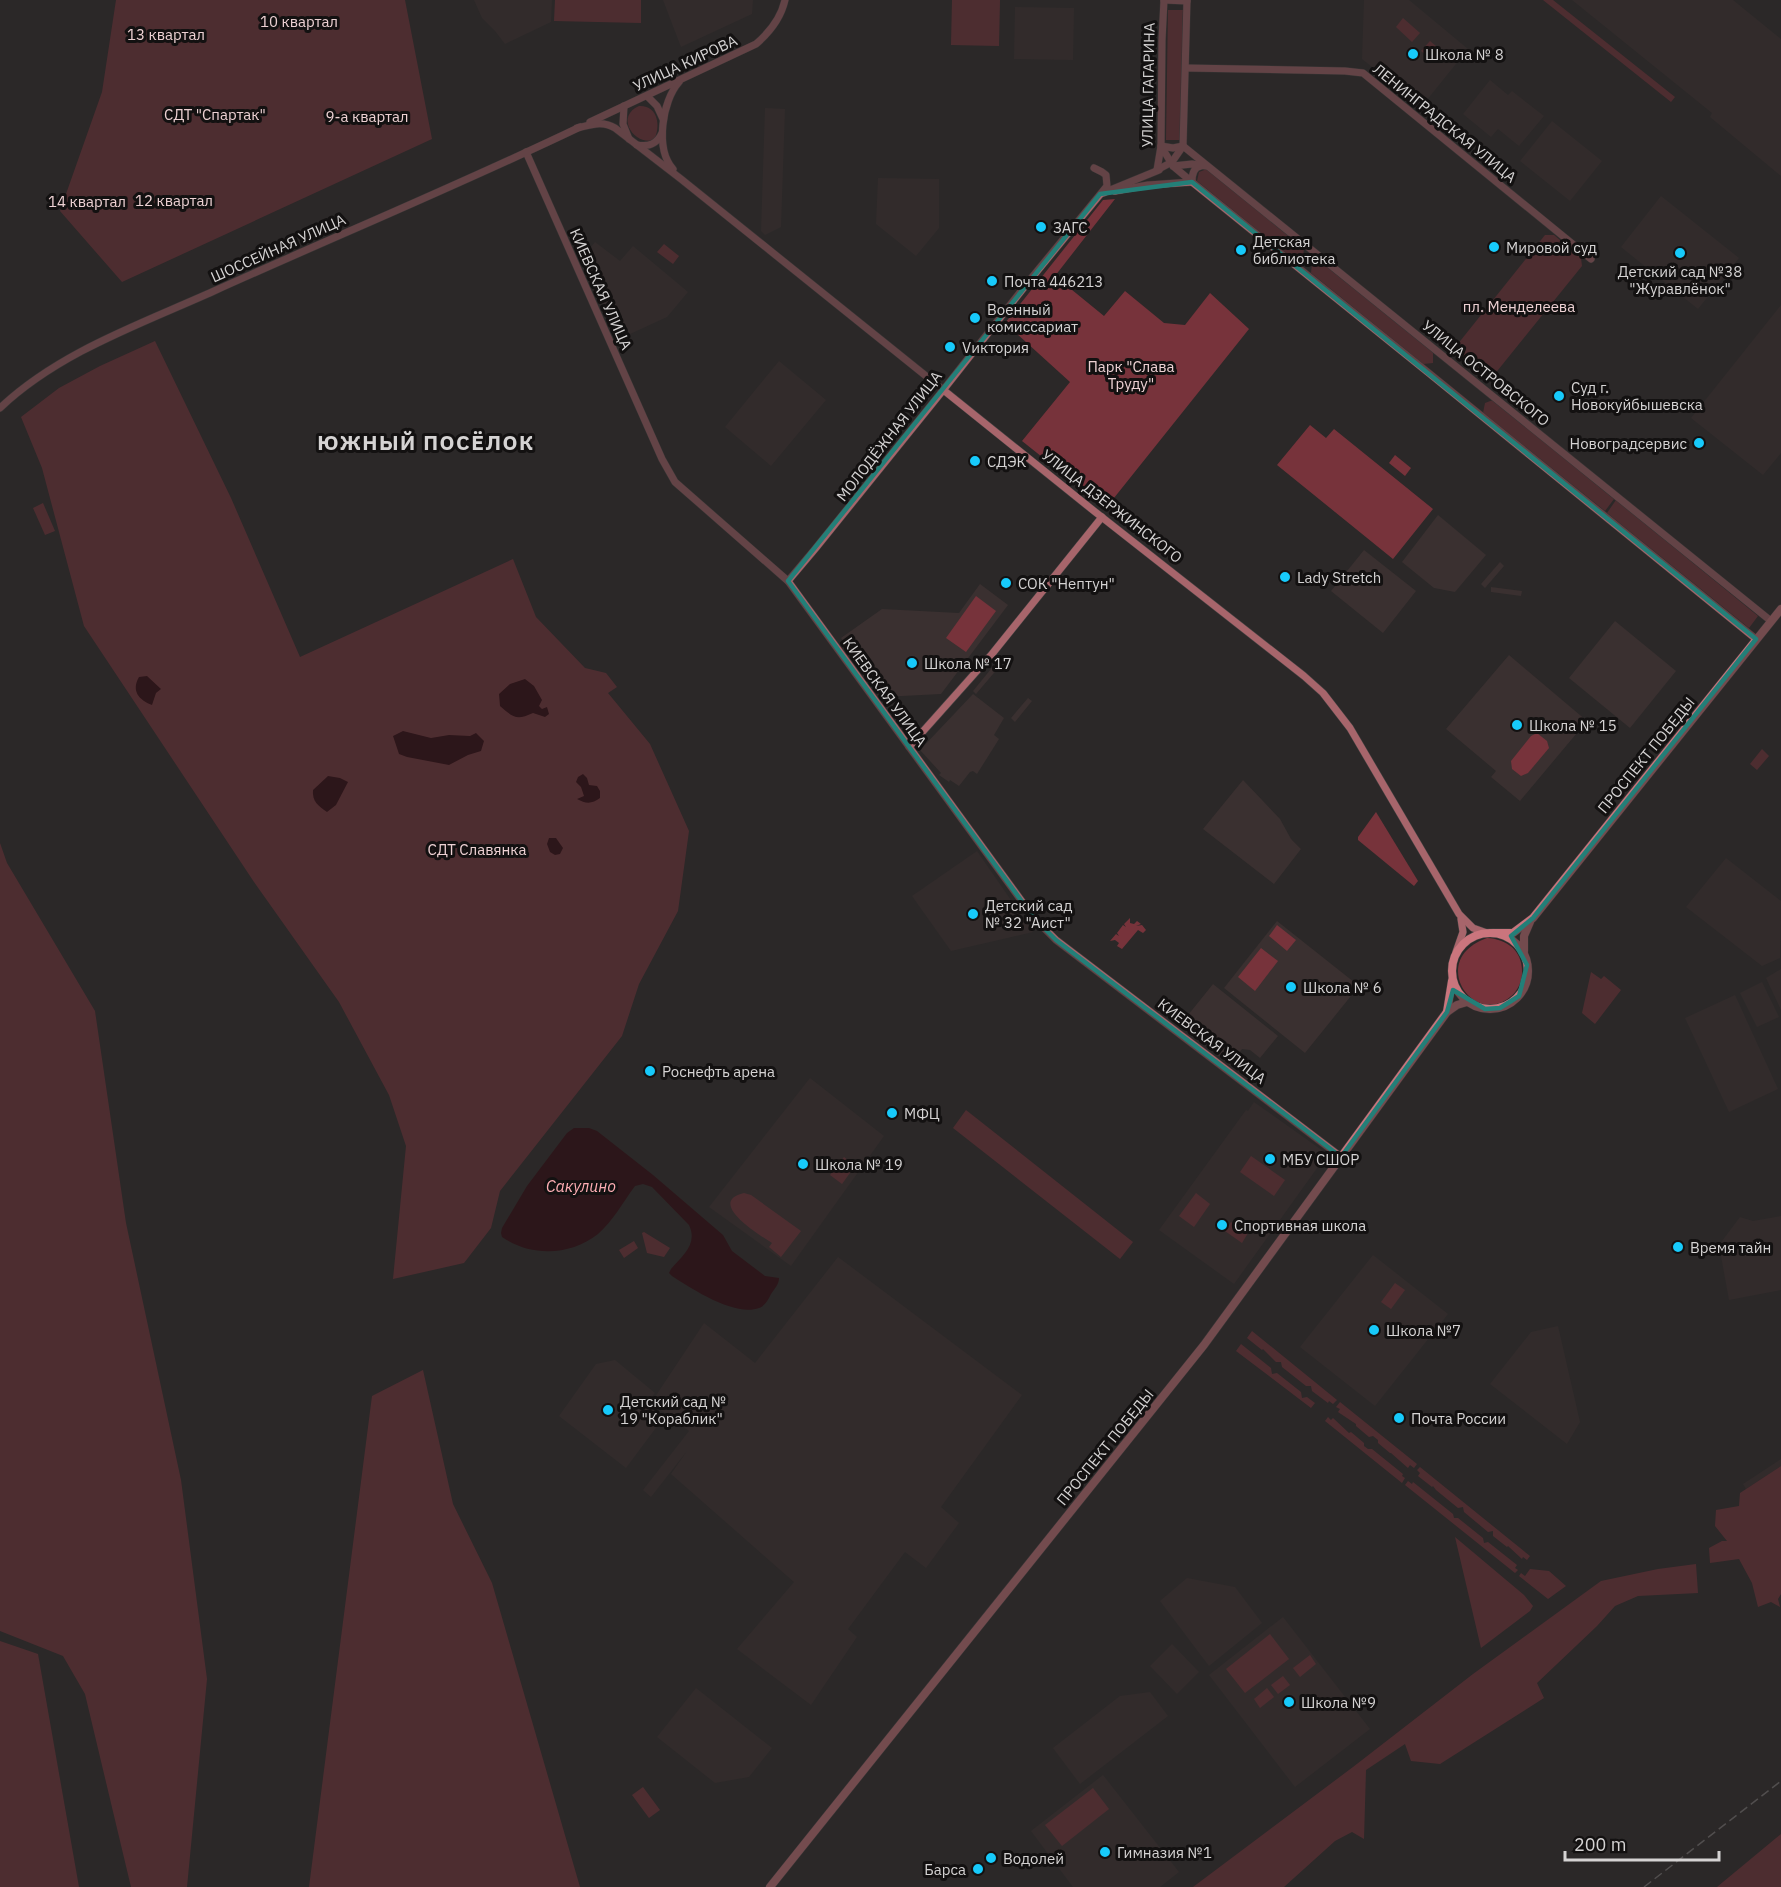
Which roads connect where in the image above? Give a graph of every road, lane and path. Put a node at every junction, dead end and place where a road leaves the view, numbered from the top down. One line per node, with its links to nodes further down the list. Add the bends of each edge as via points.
1 (785, 0): 5 (main road, УЛИЦА КИРОВА, via 775,24 756,44)
2 (1164, 0): 3 (main road); 12 (main road, УЛИЦА ГАГАРИНА)
3 (1187, 0): 4 (main road)
4 (1186, 68): 13 (main road); 22 (main road, ЛЕНИНГРАДСКАЯ УЛИЦА, via 1363,73)
5 (680, 80): 6 (main road, УЛИЦА КИРОВА); 8 (main road, via 667,101)
6 (647, 96): 7 (main road, УЛИЦА КИРОВА); 8 (main road)
7 (624, 106): 9 (main road, УЛИЦА КИРОВА); 11 (main road, via 623,124)
8 (664, 122): 10 (main road)
9 (577, 128): 11 (main road, УЛИЦА ДЗЕРЖИНСКОГО, via 605,124); 14 (main road, ШОССЕЙНАЯ УЛИЦА)
10 (663, 131): 11 (main road, via 653,144); 19 (main road, via 665,159)
11 (632, 142): 19 (main road, УЛИЦА ДЗЕРЖИНСКОГО)
12 (1161, 146): 13 (main road); 15 (main road); 18 (main road, УЛИЦА ГАГАРИНА)
13 (1183, 146): 15 (main road); 16 (main road, УЛИЦА ОСТРОВСКОГО)
14 (526, 152): 26 (main road, ШОССЕЙНАЯ УЛИЦА, via 145,321 51,369); 28 (main road, КИЕВСКАЯ УЛИЦА, via 675,482)
15 (1172, 164): 16 (main road); 18 (main road); 20 (main road)
16 (1206, 166): 20 (main road, via 1197,167); 30 (main road, УЛИЦА ОСТРОВСКОГО)
17 (1094, 168): 21 (main road, via 1108,180)
18 (1157, 170): 21 (main road)
19 (681, 179): 24 (main road, УЛИЦА ДЗЕРЖИНСКОГО)
20 (1191, 182): 21 (main road); 31 (main road)
21 (1100, 194): 25 (main road, МОЛОДЁЖНАЯ УЛИЦА)
22 (1591, 259)
23 (796, 260): 24 (main road)
24 (796, 271): 25 (main road, УЛИЦА ДЗЕРЖИНСКОГО)
25 (944, 390): 27 (main road, УЛИЦА ДЗЕРЖИНСКОГО); 28 (main road, МОЛОДЁЖНАЯ УЛИЦА)
26 (0, 408)
27 (1102, 518): 32 (main road, via 992,654); 33 (main road, УЛИЦА ДЗЕРЖИНСКОГО, via 1323,693 1350,728)
28 (788, 581): 32 (main road, КИЕВСКАЯ УЛИЦА)
29 (1781, 609): 30 (main road, ПРОСПЕКТ ПОБЕДЫ)
30 (1771, 621): 31 (main road, ПРОСПЕКТ ПОБЕДЫ)
31 (1756, 639): 34 (main road, ПРОСПЕКТ ПОБЕДЫ)
32 (909, 747): 41 (main road, КИЕВСКАЯ УЛИЦА, via 1034,918 1056,940)
33 (1459, 914): 35 (main road, УЛИЦА ДЗЕРЖИНСКОГО, via 1473,928); 36 (main road, via 1463,929)
34 (1533, 918): 35 (main road, ПРОСПЕКТ ПОБЕДЫ, via 1513,933); 37 (main road, ПРОСПЕКТ ПОБЕДЫ, via 1524,936)
35 (1490, 933): 36 (main road, via 1473,936); 37 (main road, via 1516,942)
36 (1456, 952): 38 (main road)
37 (1525, 956): 39 (main road, via 1526,981 1510,1004 1485,1009)
38 (1452, 981): 39 (main road); 40 (main road, ПРОСПЕКТ ПОБЕДЫ)
39 (1467, 1002): 40 (main road, ПРОСПЕКТ ПОБЕДЫ)
40 (1447, 1012): 41 (main road, ПРОСПЕКТ ПОБЕДЫ)
41 (1341, 1157): 42 (main road, ПРОСПЕКТ ПОБЕДЫ, via 1204,1345)
42 (770, 1887)

